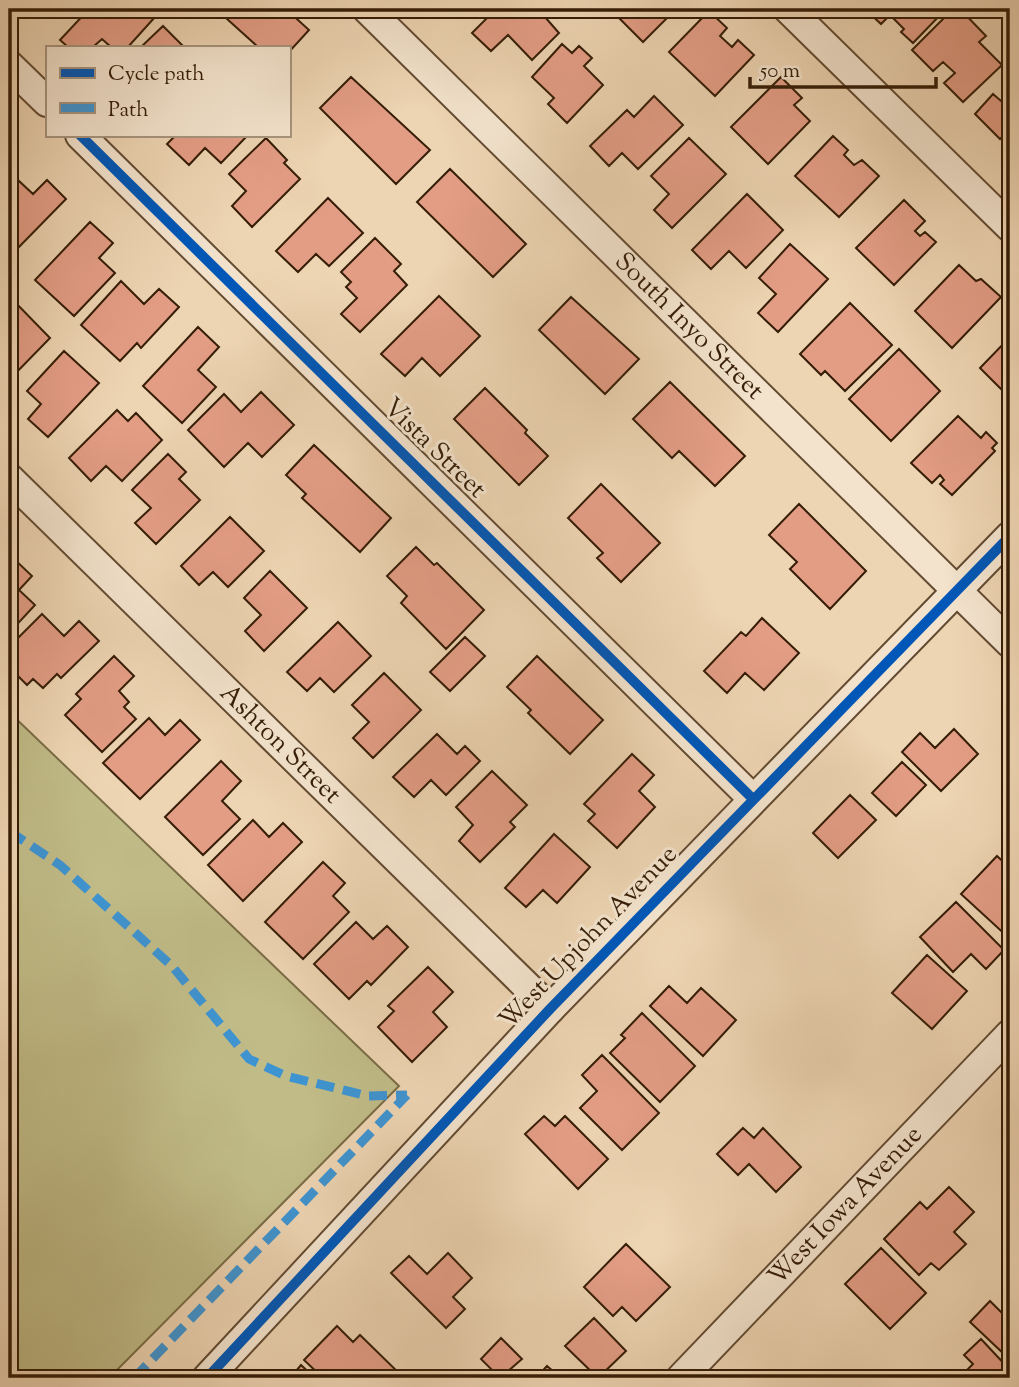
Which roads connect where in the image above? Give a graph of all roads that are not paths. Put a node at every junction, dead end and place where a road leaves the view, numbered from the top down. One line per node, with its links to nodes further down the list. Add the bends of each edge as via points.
1 (367, 9): 9 (street, South Inyo Street)
2 (788, 9): 6 (street)
3 (9, 65): 4 (street)
4 (46, 101)
5 (81, 136): 11 (street, Vista Street)
6 (1010, 227)
7 (9, 478): 12 (street, Ashton Street)
8 (1010, 536): 9 (street, West Upjohn Avenue)
9 (958, 591): 10 (street, South Inyo Street); 11 (street, West Upjohn Avenue)
10 (1010, 643)
11 (753, 799): 12 (street, West Upjohn Avenue)
12 (550, 1009): 14 (street, West Upjohn Avenue)
13 (1010, 1034): 15 (street, West Iowa Avenue)
14 (207, 1378)
15 (681, 1378)

